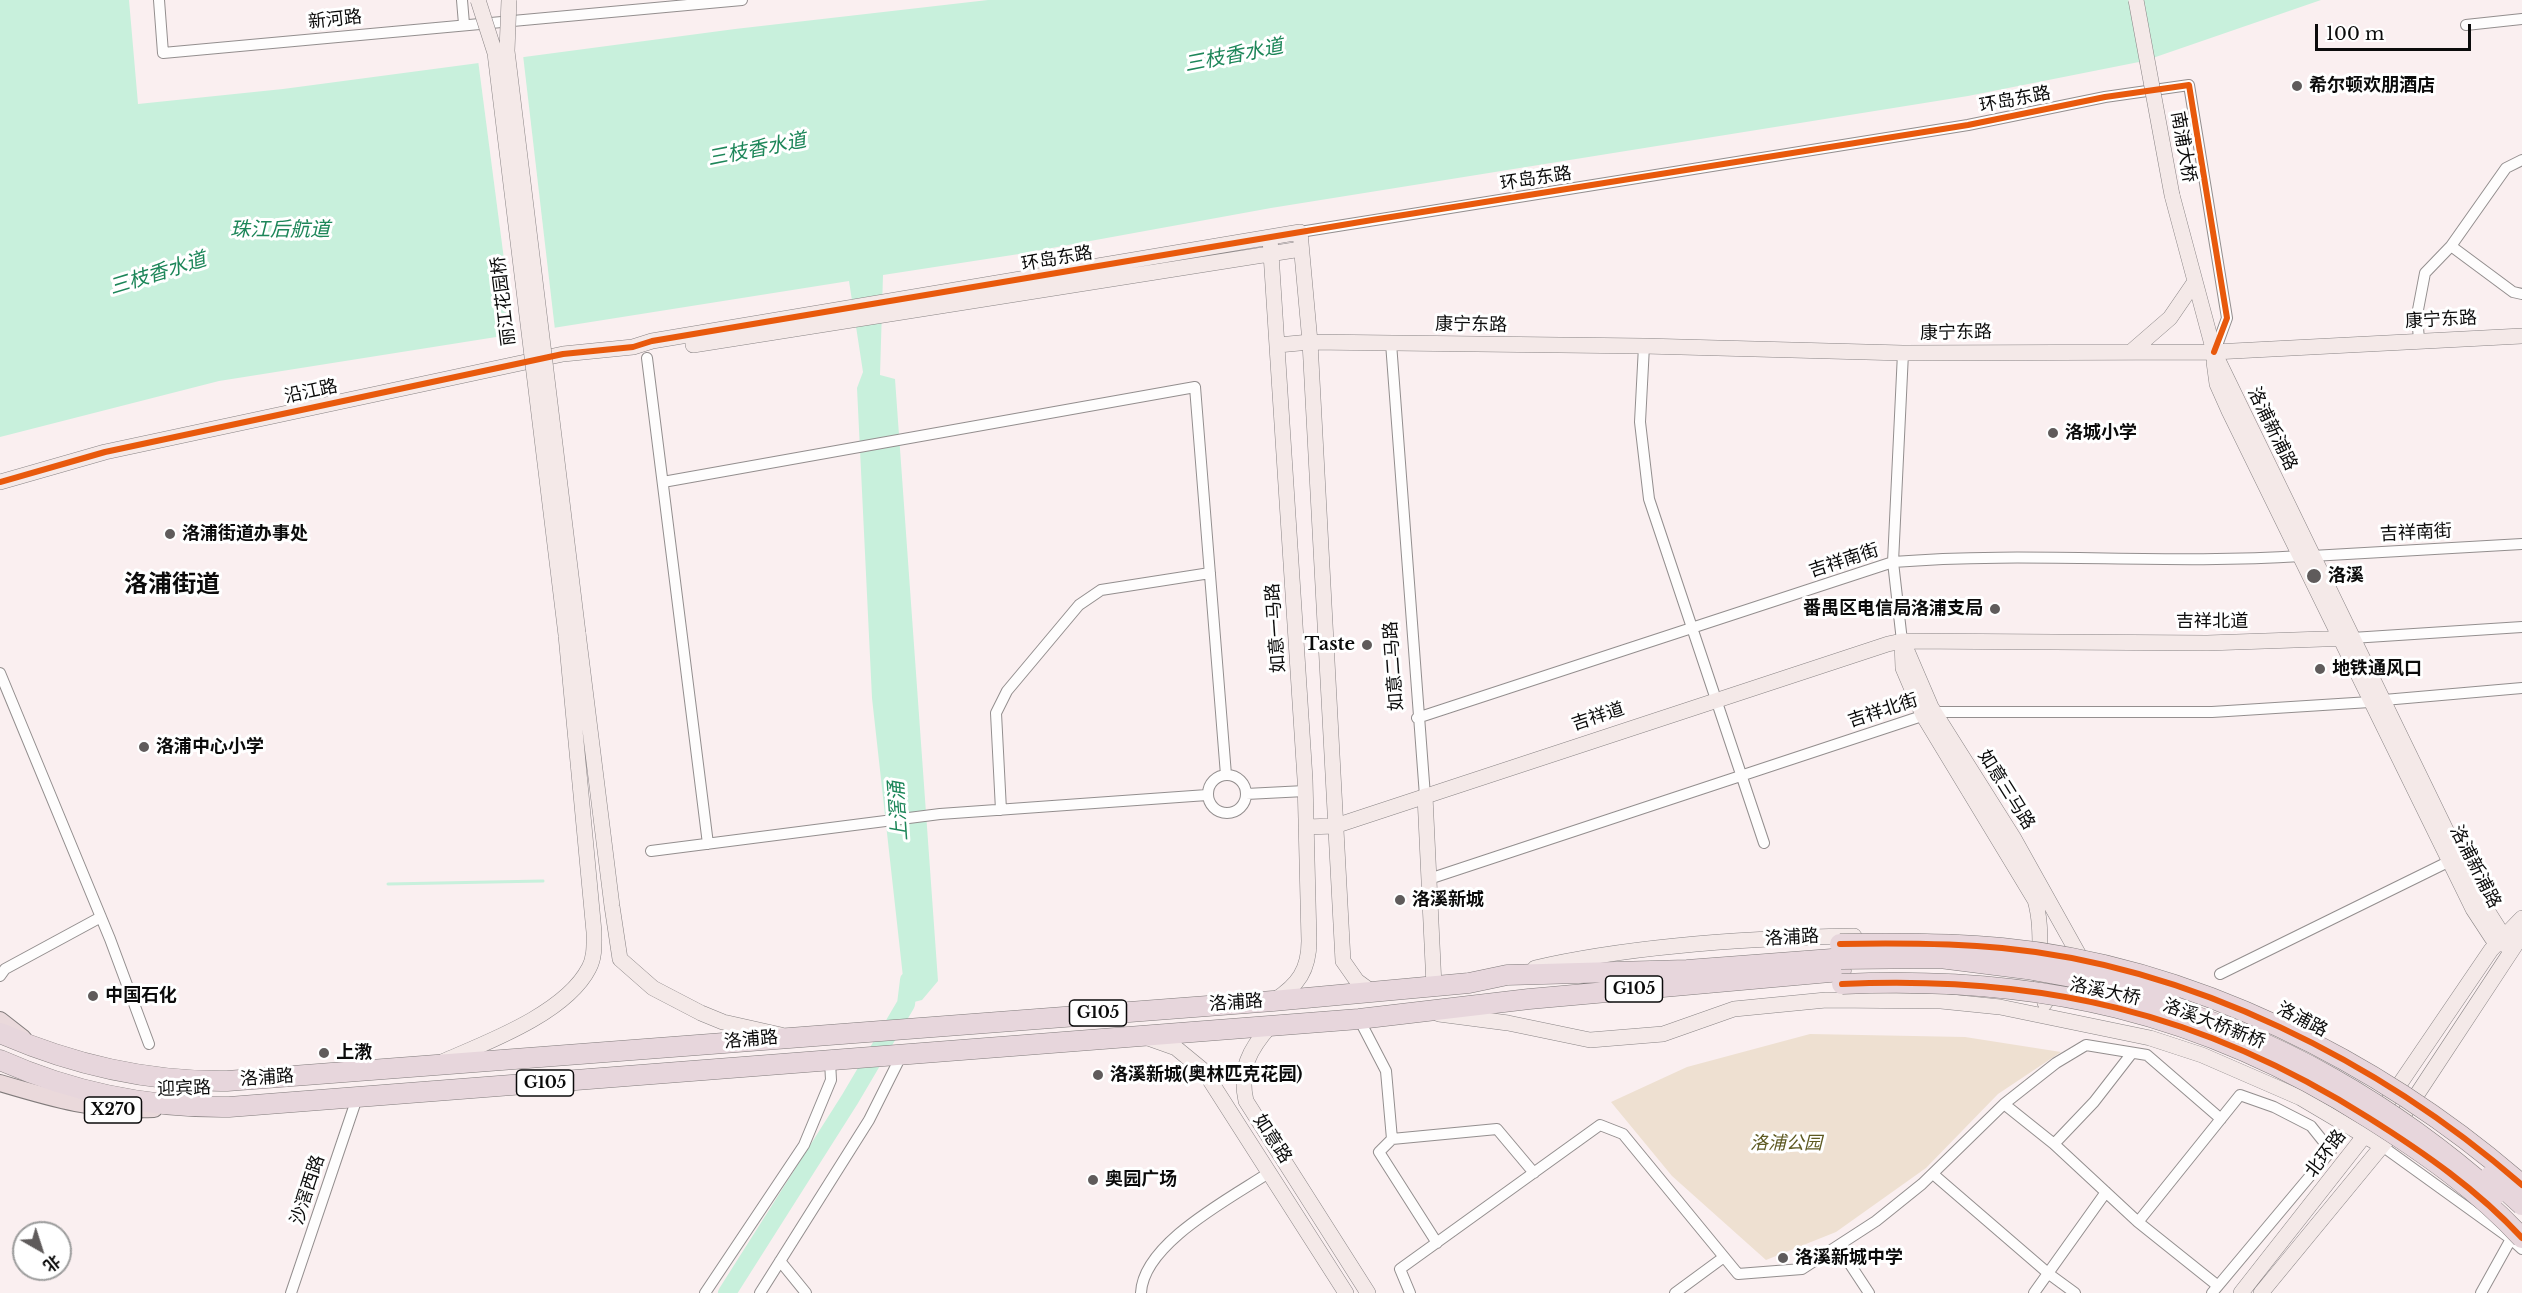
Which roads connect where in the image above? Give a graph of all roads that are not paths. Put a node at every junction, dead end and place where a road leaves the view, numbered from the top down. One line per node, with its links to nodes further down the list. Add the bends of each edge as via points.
1 (159, 0): 9 (street, 新河路, via 163,53)
2 (462, 0): 9 (street)
3 (478, 0): 37 (street, 丽江花园桥, bridge, via 495,53)
4 (509, 0): 37 (street, 丽江花园桥, bridge, via 507,51)
5 (742, 0): 7 (street, 新河路)
6 (2136, 0): 16 (street, 南浦大桥, bridge, via 2172,195)
7 (696, 2): 9 (street, 新河路)
8 (2522, 20): 10 (street)
9 (464, 24)
10 (2466, 26)
11 (2522, 160): 14 (street, via 2506,168)
12 (1300, 232): 13 (street, 环岛东路); 15 (street); 26 (street, 环岛东路, via 1968,125 2105,97 2189,85 2227,318)
13 (1271, 245): 15 (street); 22 (street, 如意一马路); 24 (street, 环岛东路)
14 (2451, 246): 17 (street, via 2513,292); 19 (street, via 2425,273 2417,315)
15 (1301, 249): 20 (street)
16 (2194, 283): 25 (street, via 2170,318); 26 (street, 洛浦新浦路)
17 (2522, 294)
18 (2522, 336): 19 (street, 康宁东路)
19 (2419, 340): 26 (street, 康宁东路)
20 (1310, 342): 21 (street, 康宁东路); 22 (street, 康宁东路); 53 (street)
21 (1391, 344): 23 (street, 康宁东路); 45 (street, 如意二马路)
22 (1278, 345): 48 (street, 如意一马路)
23 (1644, 346): 27 (street, 康宁东路); 36 (street, via 1640,422 1649,499)
24 (633, 347): 29 (street, 沿江路, via 563,354 357,397 105,452)
25 (2132, 351): 26 (street, 康宁东路); 27 (street, 康宁东路)
26 (2214, 352): 32 (street, 洛浦新浦路, via 2214,371 2221,393)
27 (1903, 353): 33 (street, 如意三马路)
28 (647, 358): 30 (street)
29 (0, 482)
30 (663, 482): 34 (street, via 1195,387); 56 (street)
31 (2522, 544): 32 (street, 吉祥南街)
32 (2307, 556): 33 (street, 吉祥南街); 38 (street, 洛浦新浦路)
33 (1893, 562): 36 (street, 吉祥南街); 39 (street, 如意三马路)
34 (1210, 573): 46 (street); 52 (street, via 1101,590 1079,605 1007,691 996,713)
35 (2522, 627): 38 (street, 吉祥北道)
36 (1691, 628): 42 (street); 45 (street, 吉祥南街)
37 (572, 634): 84 (street, via 621,958 653,988 701,1014); 91 (street, via 594,932 590,967 579,982 540,1015)
38 (2346, 639): 39 (street, 吉祥北道, via 2015,644); 43 (street, 洛浦新浦路)
39 (1902, 641): 42 (street, 吉祥道); 44 (street, 如意三马路, via 1903,668)
40 (0, 673): 60 (street)
41 (2522, 688): 43 (street, 吉祥北街)
42 (1715, 700): 47 (street); 51 (street, 吉祥道)
43 (2377, 701): 44 (street, 吉祥北街, via 2212,712); 58 (street, 洛浦新浦路)
44 (1929, 714): 47 (street, 吉祥北街); 65 (street, 如意三马路, via 2028,886 2041,919); 66 (street, 如意三马路, via 2013,837)
45 (1417, 718): 51 (street, 如意二马路)
46 (1226, 775): 49 (street, via 1240,780); 50 (street, via 1213,781)
47 (1742, 775): 55 (street); 59 (street, 吉祥北街)
48 (1305, 791): 49 (street); 54 (street, 如意一马路)
49 (1246, 794): 50 (street, via 1241,807 1227,814 1214,809)
50 (1208, 795): 52 (street)
51 (1425, 796): 53 (street, 吉祥道); 59 (street, 如意二马路)
52 (1001, 810): 56 (street, via 928,815)
53 (1335, 826): 54 (street, 吉祥道); 73 (street, via 1343,961 1357,981)
54 (1306, 827): 74 (street, 如意一马路, via 1309,954 1300,979)
55 (1764, 843)
56 (708, 844): 57 (street)
57 (651, 851)
58 (2454, 858): 64 (street, 洛浦新浦路); 70 (street)
59 (1429, 879): 72 (street, 如意二马路)
60 (101, 917): 69 (street); 86 (street)
61 (2522, 918): 64 (street, 北环路)
62 (2522, 935): 64 (street, 北环路)
63 (2004, 942): 65 (street, 洛浦路); 71 (street, 洛浦路, via 1878,935 1761,940 1592,957); 75 (street, via 2013,950 2019,966 2011,1003)
64 (2505, 942): 93 (street, 北环路); 95 (street, 北环路)
65 (2039, 947): 66 (street, 洛浦路); 77 (street, 如意三马路, via 2040,985)
66 (2080, 957): 68 (street, 洛浦路)
67 (1841, 964): 71 (highway); 76 (highway, via 1511,1010); 106 (highway, 洛溪大桥新桥, bridge, via 1944,944 2004,948 2116,970 2208,998 2272,1023 2365,1070 2445,1122); 108 (highway, 洛溪大桥, bridge, via 1906,957 1967,961 2138,989 2188,1003 2263,1032 2358,1081 2435,1133); 109 (highway, 洛溪大桥, bridge, via 2026,978 2134,997 2186,1012 2294,1058 2391,1113 2461,1164); 111 (highway, 洛溪大桥新桥, bridge, via 1944,982 2054,994 2135,1011 2203,1033 2301,1078 2403,1139 2488,1206)
68 (2119, 966): 81 (street); 93 (street, 洛浦路, via 2210,994 2253,1012)
69 (2, 970)
70 (2220, 974)
71 (1507, 975): 72 (highway, 洛浦路 / G105)
72 (1434, 986): 73 (highway, 洛浦路 / G105)
73 (1372, 992): 74 (highway, 洛浦路 / G105)
74 (1273, 1001): 84 (highway, 洛浦路 / G105)
75 (2000, 1007): 76 (street, 洛浦路, via 1826,1000 1734,1009 1663,1034 1590,1040 1508,1023); 77 (street, 洛浦路)
76 (1427, 1013): 78 (highway, 洛浦路 / G105)
77 (2048, 1016): 81 (street, 洛浦路)
78 (1359, 1019): 80 (highway, 洛浦路 / G105); 100 (street, via 1386,1071)
79 (0, 1020): 85 (main road)
80 (1270, 1026): 83 (highway, 洛浦路 / G105); 125 (street, 如意路, via 1246,1059 1246,1101)
81 (2105, 1028): 99 (street, 洛浦路, via 2176,1046 2239,1069 2301,1098)
82 (0, 1033): 85 (highway, 洛浦路 / G105)
83 (1139, 1036): 88 (highway, 洛浦路 / G105); 103 (street, 如意路, via 1176,1048 1195,1061)
84 (790, 1037): 91 (highway, 洛浦路 / G105)
85 (31, 1044): 91 (highway, 洛浦路 / G105, via 115,1070 182,1080 249,1080)
86 (149, 1044)
87 (2132, 1053): 96 (street, via 2086,1045); 98 (street, via 2147,1055); 101 (street, via 2094,1102)
88 (902, 1054): 90 (highway, 洛浦路 / G105); 116 (street, via 869,1120)
89 (0, 1060): 97 (highway, 洛浦路 / G105, via 65,1085 112,1097 166,1106)
90 (830, 1060): 94 (highway, 洛浦路 / G105); 120 (street, via 831,1080 804,1145)
91 (430, 1066)
92 (0, 1083): 97 (main road, 迎宾路 / X270, via 96,1108)
93 (2397, 1088): 95 (street, 洛浦路); 99 (street, 北环路)
94 (357, 1098): 97 (highway, 洛浦路 / G105); 119 (street, 沙滘西路)
95 (2414, 1099): 102 (street, 北环路); 106 (street, 洛浦路, via 2486,1150)
96 (2004, 1104): 101 (street); 105 (street)
97 (230, 1107)
98 (2221, 1119): 110 (street); 118 (street, via 2241,1095 2311,1126 2331,1151)
99 (2365, 1135): 102 (street, 洛浦路); 131 (street, 北环路)
100 (1392, 1139): 104 (street, via 1497,1129); 112 (street, via 1379,1152)
101 (2054, 1144): 107 (street)
102 (2382, 1146): 111 (street); 132 (street, 北环路)
103 (1270, 1172): 123 (street, via 1170,1238 1142,1281); 124 (street, 如意路)
104 (1534, 1173): 112 (street); 115 (street, via 1600,1125 1623,1134)
105 (1933, 1174): 113 (street, via 1876,1221); 117 (street)
106 (2522, 1183)
107 (2106, 1192): 110 (street); 117 (street)
108 (2522, 1205)
109 (2522, 1221)
110 (2138, 1222): 118 (street)
111 (2517, 1238): 114 (street); 133 (street)
112 (1437, 1243): 126 (street, via 1401,1269)
113 (1838, 1246): 115 (street, via 1802,1269 1738,1274); 128 (street)
114 (2522, 1249)
115 (1724, 1257): 127 (street)
116 (780, 1261): 121 (street); 122 (street)
117 (2049, 1274): 129 (street); 130 (street)
118 (2215, 1289)
119 (291, 1293)
120 (705, 1293)
121 (760, 1293)
122 (806, 1293)
123 (1141, 1293)
124 (1346, 1293)
125 (1368, 1293)
126 (1410, 1293)
127 (1675, 1293)
128 (1869, 1293)
129 (2034, 1293)
130 (2075, 1293)
131 (2241, 1293)
132 (2261, 1293)
133 (2481, 1293)

